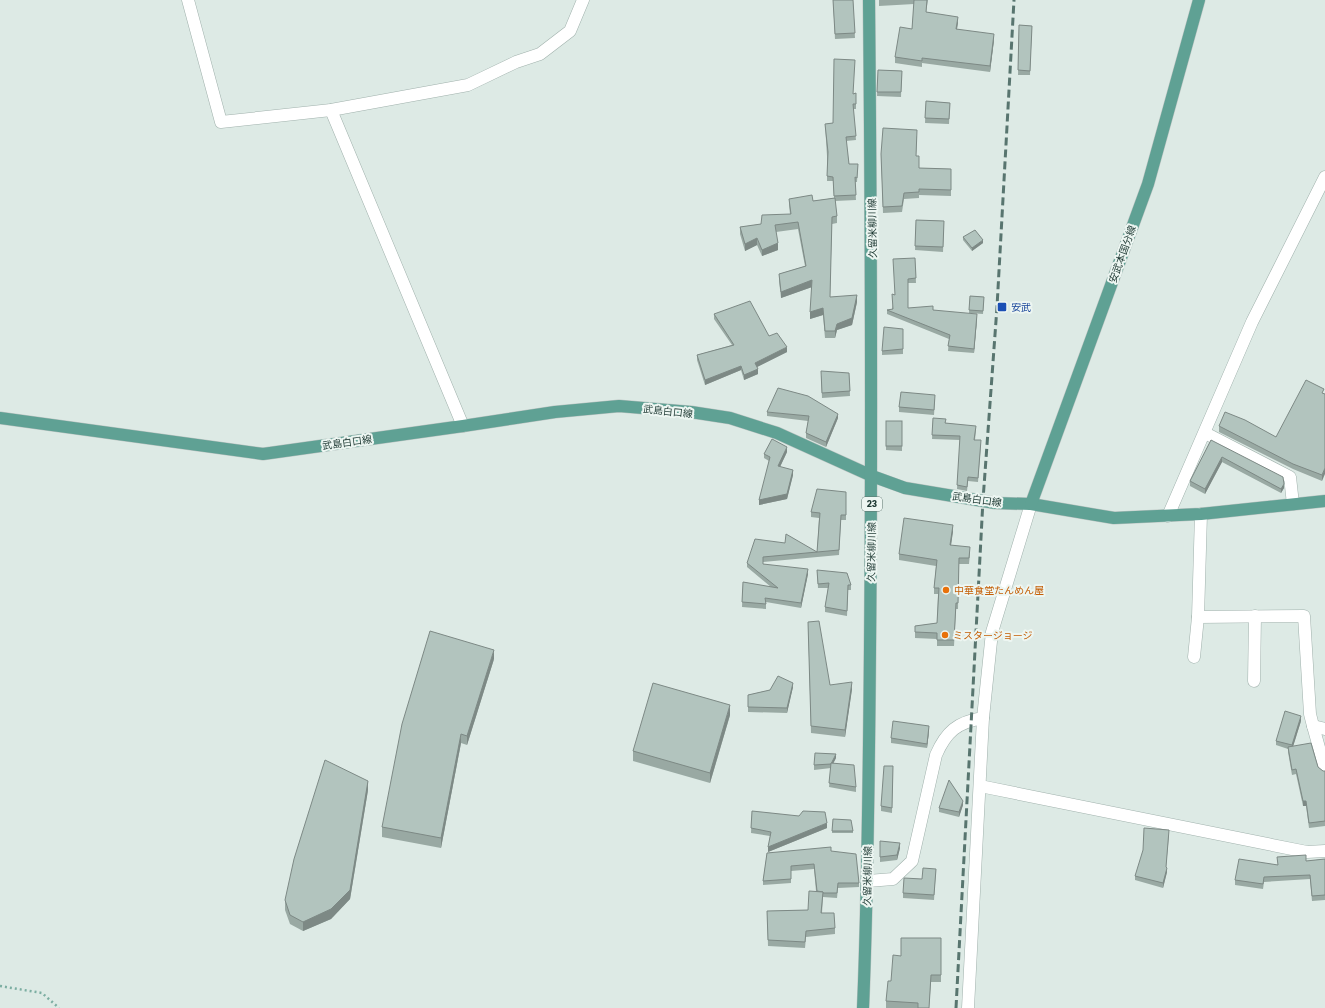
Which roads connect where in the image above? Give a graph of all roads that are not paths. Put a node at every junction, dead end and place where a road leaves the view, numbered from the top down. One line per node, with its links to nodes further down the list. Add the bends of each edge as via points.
1 (188, 0): 5 (street, via 221,122)
2 (583, 0): 5 (street, via 570,31 540,54 516,62 468,85)
3 (869, 0): 10 (main road, 久留米柳川線 / 23)
4 (1199, 0): 12 (main road, 安武本国分線, via 1148,184)
5 (331, 110): 8 (street)
6 (1325, 177): 9 (street, via 1252,322)
7 (0, 418): 8 (main road, 武島白口線, via 263,454)
8 (463, 426): 10 (main road, 武島白口線, via 555,412 619,406 691,412 730,418 777,433)
9 (1205, 433): 13 (street, via 1290,477); 15 (street)
10 (872, 476): 12 (main road, 武島白口線, via 905,488 995,503); 25 (main road, 久留米柳川線 / 23)
11 (1325, 501): 13 (main road, 武島白口線)
12 (1030, 504): 15 (main road, 武島白口線, via 1114,518); 20 (street, via 992,632)
13 (1293, 504): 14 (main road, 武島白口線)
14 (1201, 514): 15 (main road, 武島白口線); 17 (street)
15 (1168, 516)
16 (1255, 616): 17 (street); 19 (street); 21 (street, via 1304,616 1310,714)
17 (1198, 617): 18 (street)
18 (1194, 658)
19 (1254, 681)
20 (983, 718): 23 (street); 25 (street, via 954,727 942,740 912,861 893,879)
21 (1319, 727): 22 (street)
22 (1325, 769)
23 (980, 786): 24 (street, via 1306,852); 27 (street)
24 (1325, 851)
25 (868, 881): 26 (main road, 久留米柳川線 / 23)
26 (863, 1008)
27 (968, 1008)

